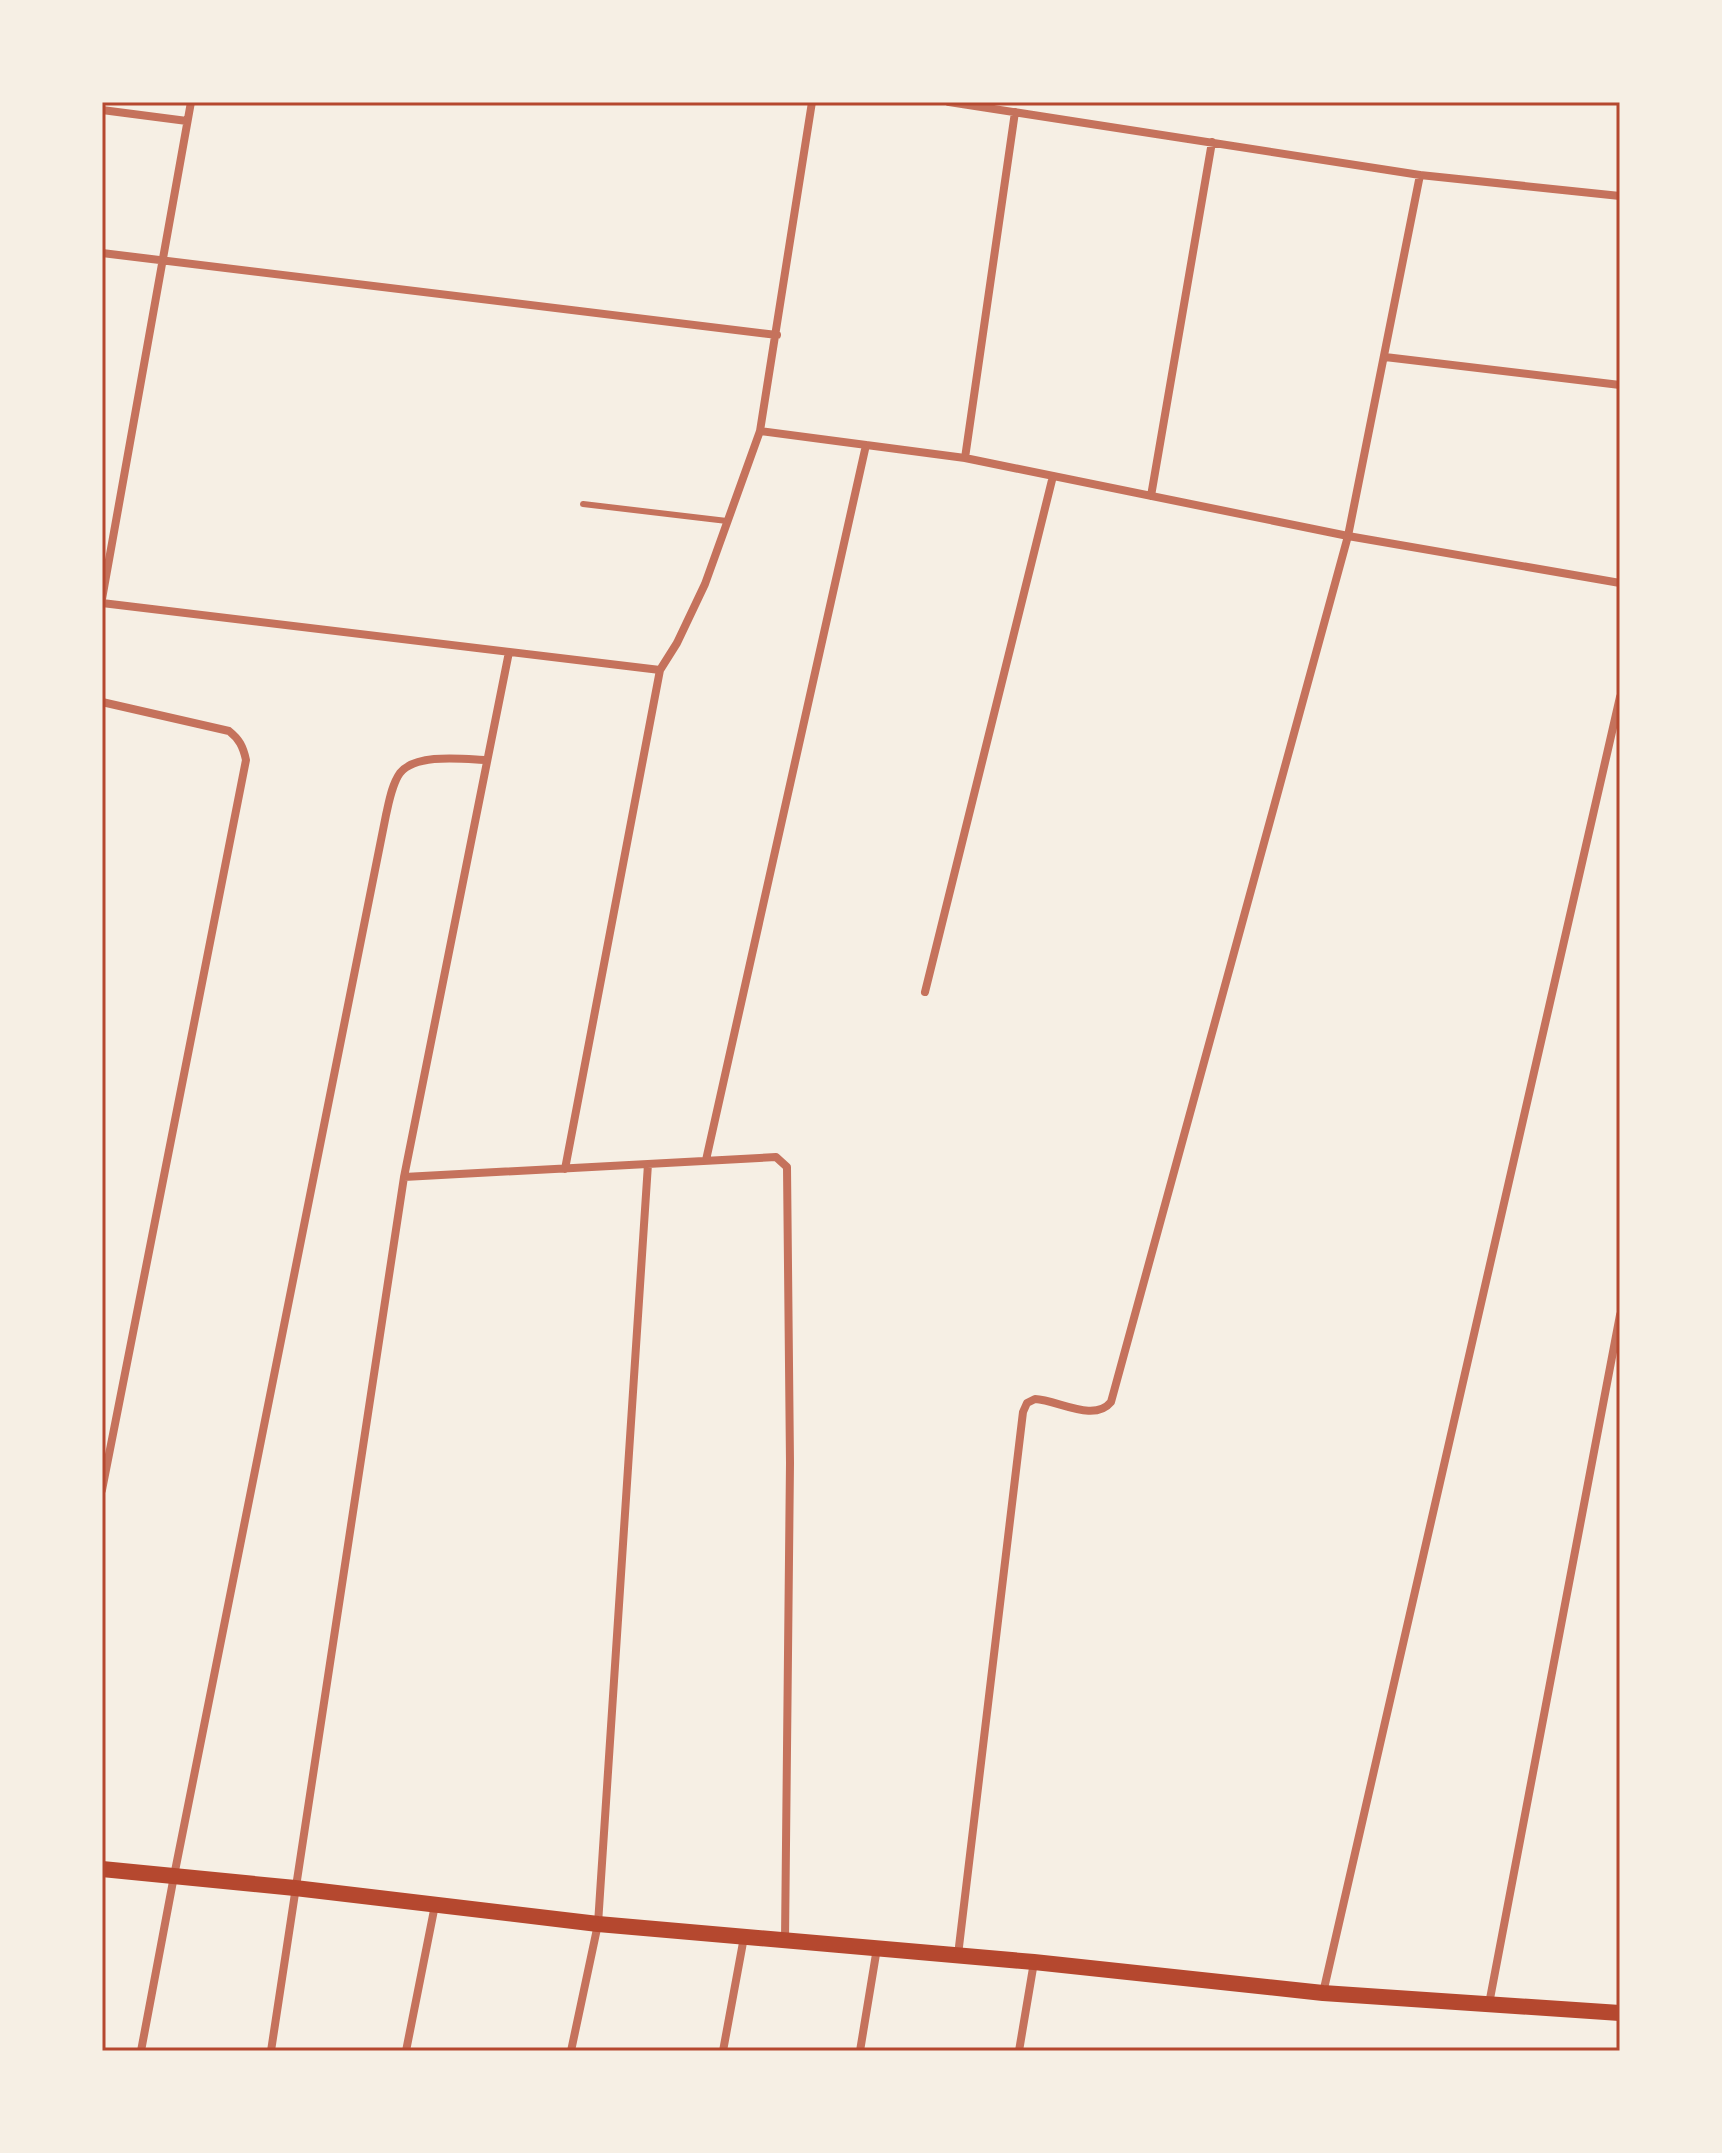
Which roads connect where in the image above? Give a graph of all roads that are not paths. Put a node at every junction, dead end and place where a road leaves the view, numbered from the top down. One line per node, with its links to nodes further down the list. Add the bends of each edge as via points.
1 (191, 102): 6 (street)
2 (812, 102): 12 (street)
3 (949, 102): 5 (street)
4 (102, 110): 6 (street)
5 (1015, 112): 7 (street); 17 (street)
6 (187, 121): 11 (street)
7 (1212, 142): 8 (street); 19 (street)
8 (1420, 175): 9 (street); 13 (street)
9 (1620, 196)
10 (102, 253): 11 (street)
11 (163, 259): 12 (street); 24 (street)
12 (777, 335): 15 (street)
13 (1385, 357): 14 (street); 22 (street)
14 (1620, 385)
15 (760, 431): 16 (street); 21 (street)
16 (866, 445): 17 (street); 31 (street)
17 (965, 458): 18 (street)
18 (1053, 476): 19 (street); 30 (street)
19 (1151, 496): 22 (street)
20 (583, 504): 21 (lane)
21 (727, 521): 26 (street, via 692,614)
22 (1348, 536): 23 (street); 45 (street, via 1111,1402 1092,1412 1035,1399 1023,1412)
23 (1620, 583)
24 (102, 601): 25 (street)
25 (509, 652): 26 (street); 29 (street)
26 (660, 670): 33 (street)
27 (1620, 697): 47 (street)
28 (102, 702): 36 (street, via 229,731 244,748 246,760)
29 (486, 760): 34 (street); 38 (street, via 414,763 401,773 393,791)
30 (925, 992)
31 (706, 1160): 32 (street); 43 (street, via 776,1157 787,1167)
32 (648, 1164): 33 (street); 41 (street)
33 (565, 1169): 34 (street)
34 (404, 1177): 39 (street)
35 (1620, 1315): 48 (street)
36 (102, 1490)
37 (102, 1869): 38 (main road)
38 (174, 1876): 39 (main road); 50 (street)
39 (295, 1888): 40 (main road); 51 (street)
40 (435, 1904): 41 (main road); 52 (street)
41 (598, 1924): 42 (main road); 53 (street)
42 (744, 1937): 43 (main road); 54 (street)
43 (785, 1940): 44 (main road)
44 (877, 1948): 45 (main road); 55 (street)
45 (958, 1955): 46 (main road)
46 (1034, 1962): 47 (main road); 56 (street)
47 (1323, 1993): 48 (main road)
48 (1489, 2004): 49 (main road)
49 (1620, 2013)
50 (141, 2051)
51 (271, 2051)
52 (406, 2051)
53 (571, 2051)
54 (723, 2051)
55 (860, 2051)
56 (1019, 2051)

